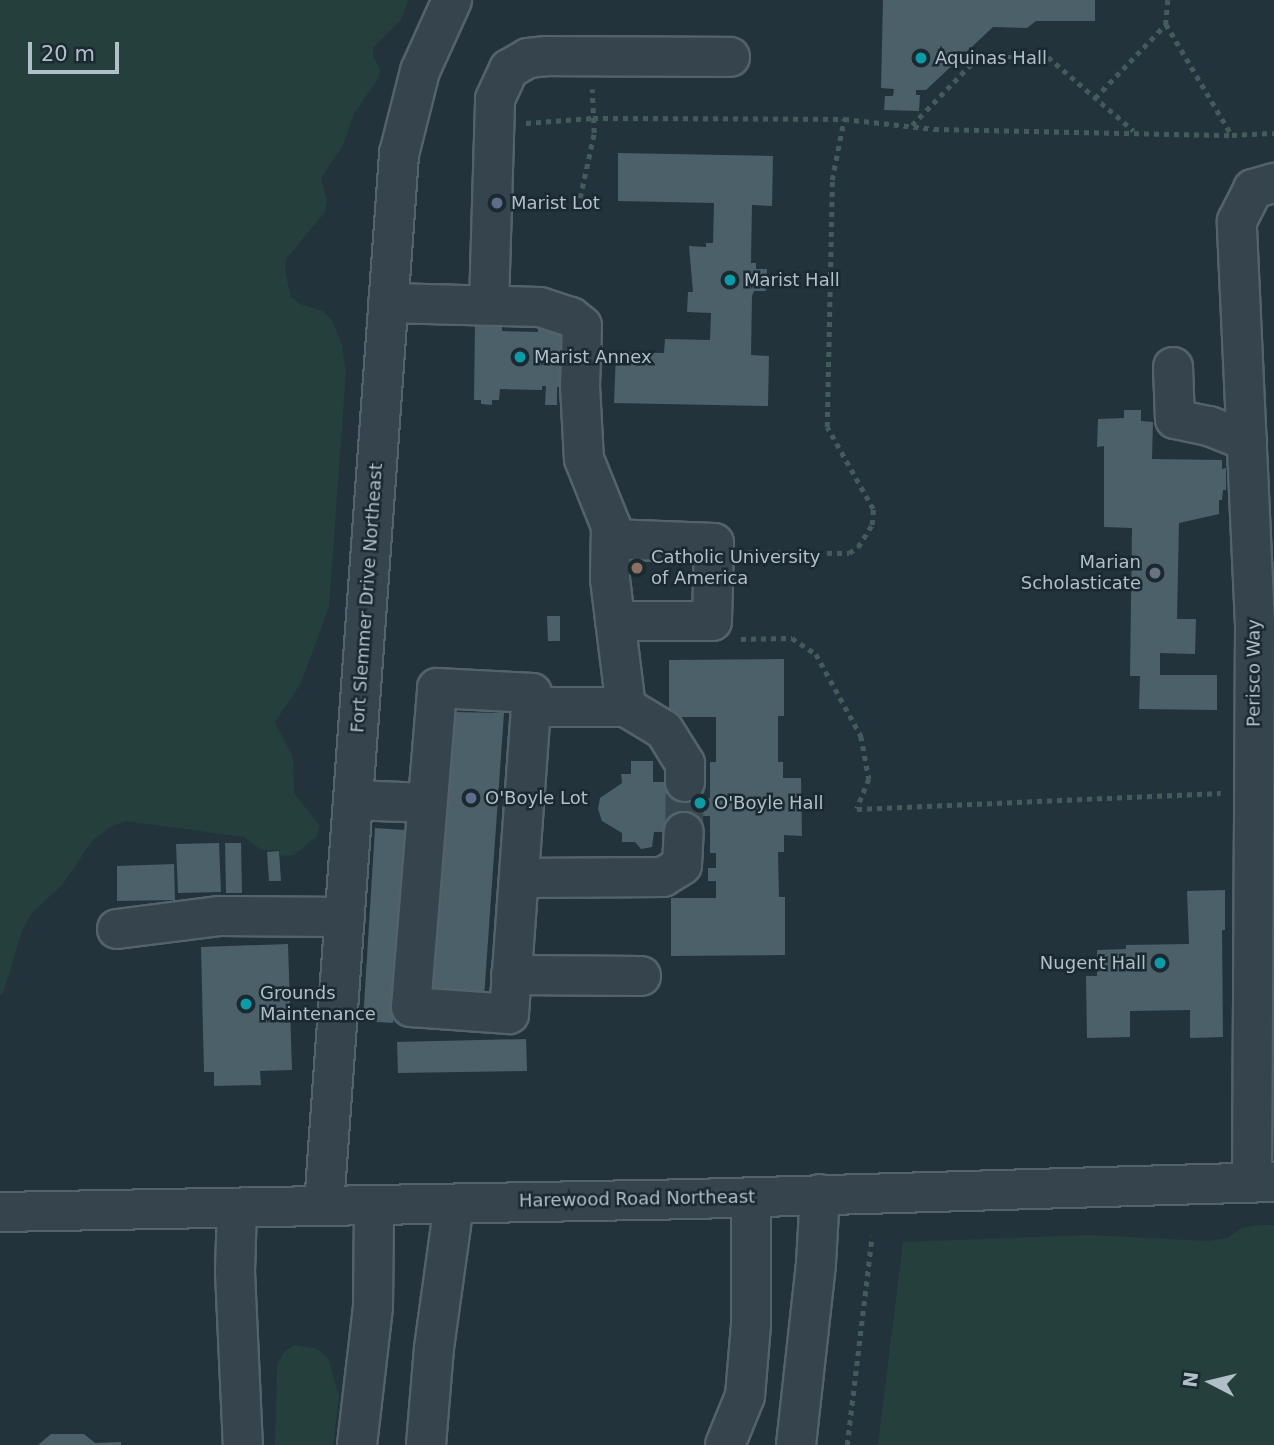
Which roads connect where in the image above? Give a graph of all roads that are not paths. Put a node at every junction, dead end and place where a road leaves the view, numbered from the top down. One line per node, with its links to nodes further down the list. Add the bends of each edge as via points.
1 (452, 0): 4 (street, Fort Slemmer Drive Northeast, via 420,71 399,154)
2 (730, 57): 5 (street, via 528,58 509,69 495,99)
3 (1274, 183): 7 (street, Perisco Way, via 1253,189 1237,221)
4 (388, 303): 5 (street); 13 (street, Fort Slemmer Drive Northeast)
5 (489, 305): 8 (street, via 540,307 571,317 582,326 584,459 611,526)
6 (1173, 367): 7 (street, via 1175,419)
7 (1247, 441): 15 (street, Perisco Way)
8 (611, 539): 9 (street); 9 (street, via 714,543 712,621)
9 (615, 621): 11 (street)
10 (531, 707): 11 (street); 14 (street, via 532,693 437,688); 17 (street)
11 (626, 707): 12 (street, via 664,730 685,764)
12 (685, 782)
13 (353, 800): 14 (street); 18 (street, Fort Slemmer Drive Northeast)
14 (427, 803): 20 (street, via 411,1007 509,1014)
15 (1260, 809): 22 (street, Perisco Way)
16 (684, 832): 17 (street, via 682,864 663,877)
17 (519, 878): 20 (street)
18 (345, 917): 19 (street, via 220,916); 27 (street, Fort Slemmer Drive Northeast)
19 (117, 929)
20 (511, 975): 21 (street)
21 (640, 976)
22 (1263, 1183): 23 (street, Harewood Road Northeast)
23 (820, 1195): 24 (street, Harewood Road Northeast); 34 (street)
24 (751, 1197): 25 (street, Harewood Road Northeast); 33 (street, via 751,1325 744,1396)
25 (453, 1204): 26 (street, Harewood Road Northeast); 32 (street)
26 (374, 1205): 27 (street, Harewood Road Northeast); 31 (street, via 373,1307)
27 (324, 1206): 28 (street, Harewood Road Northeast)
28 (237, 1208): 29 (street, Harewood Road Northeast); 30 (street, via 235,1272)
29 (0, 1212)
30 (243, 1445)
31 (357, 1445)
32 (426, 1445)
33 (724, 1445)
34 (796, 1445)

